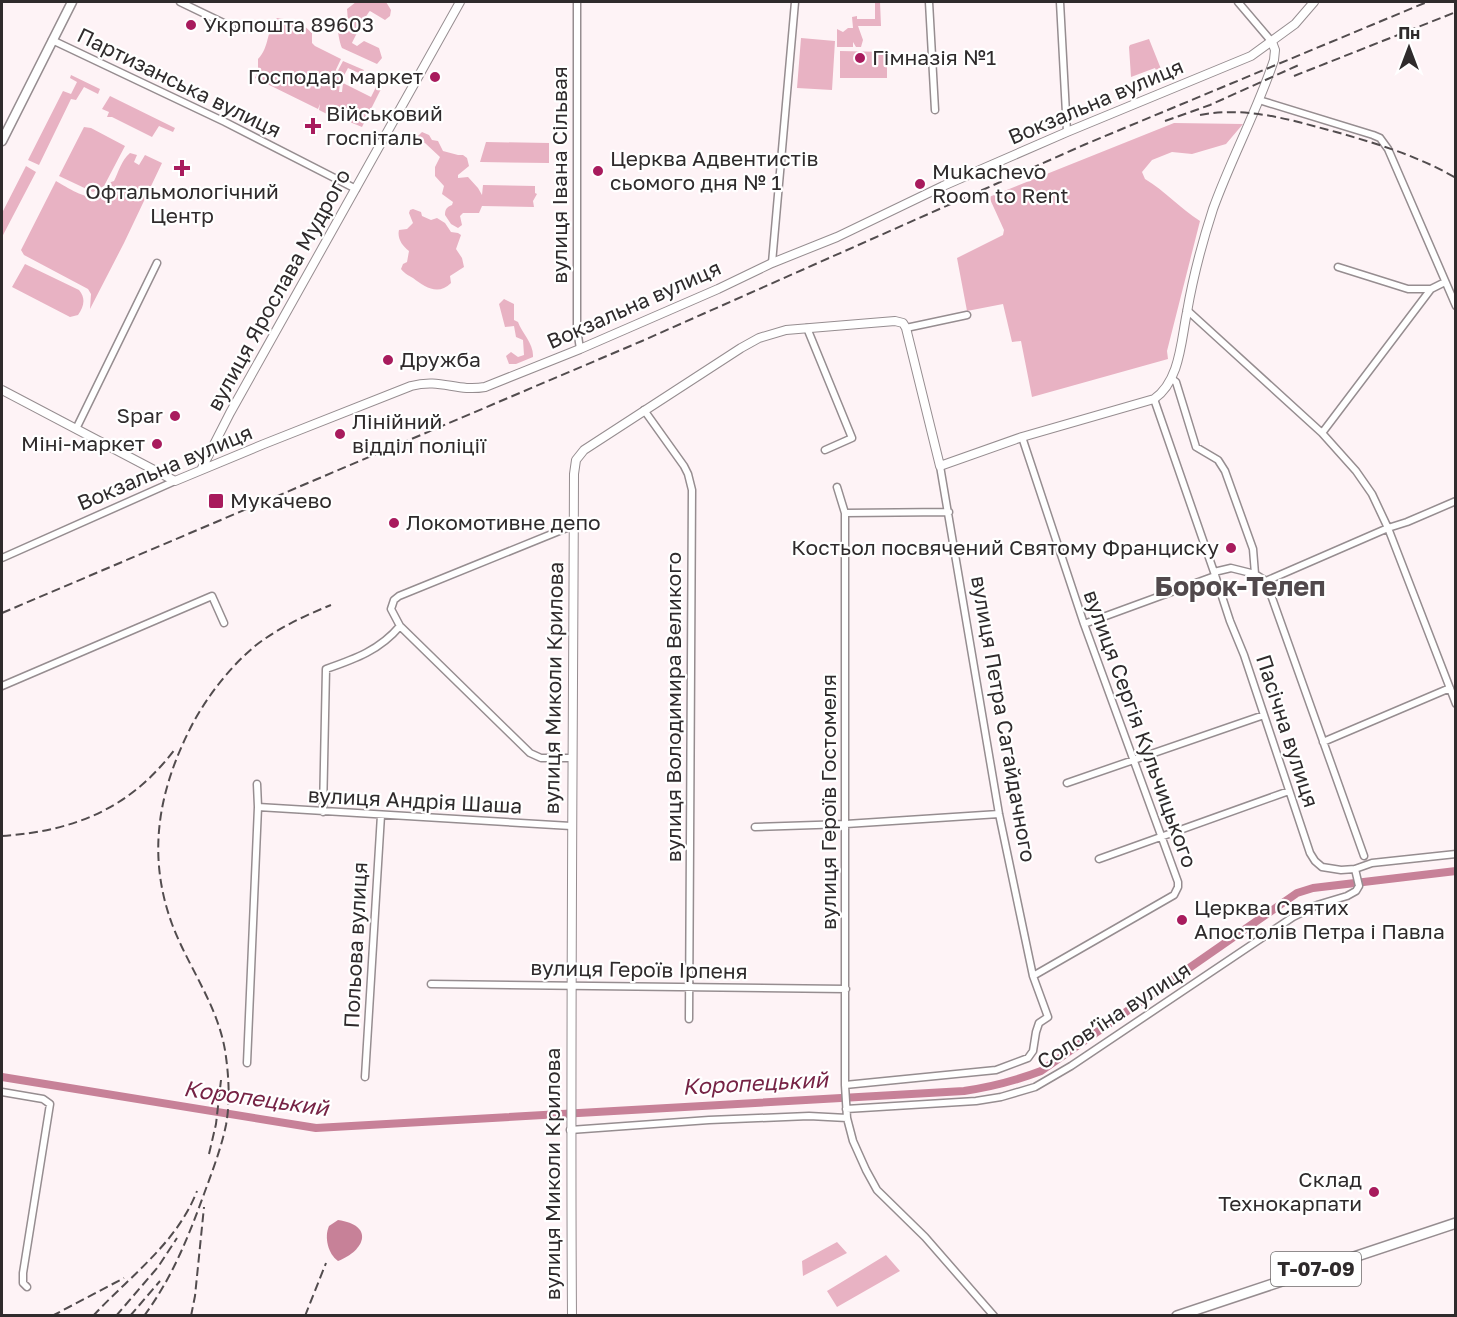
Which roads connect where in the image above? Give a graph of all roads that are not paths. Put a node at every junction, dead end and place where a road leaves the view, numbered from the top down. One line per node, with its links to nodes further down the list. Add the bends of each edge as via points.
1 (72, 2): 11 (main road)
2 (180, 2): 10 (street)
3 (460, 2): 18 (street, вулиця Ярослава Мудрого)
4 (577, 2): 29 (street, вулиця Івана Сільвая)
5 (795, 2): 19 (street)
6 (929, 2): 14 (street)
7 (1060, 2): 16 (street)
8 (1239, 2): 12 (street)
9 (1314, 2): 12 (street, Вокзальна вулиця)
10 (232, 27)
11 (52, 40): 15 (main road); 18 (street, Партизанська вулиця)
12 (1272, 42): 13 (street, via 1275,60); 16 (street, Вокзальна вулиця, via 1230,66)
13 (1259, 100): 22 (street, via 1380,138); 25 (street, via 1214,208)
14 (935, 110)
15 (4, 126): 17 (main road)
16 (1067, 132): 19 (street, Вокзальна вулиця, via 837,237)
17 (2, 141)
18 (356, 189): 39 (street, вулиця Ярослава Мудрого)
19 (772, 262): 29 (street, Вокзальна вулиця)
20 (157, 263): 34 (street)
21 (1338, 267): 23 (street, via 1408,289)
22 (1445, 282): 23 (street); 24 (street)
23 (1431, 289): 35 (street)
24 (1455, 306)
25 (1187, 310): 30 (street); 35 (street)
26 (967, 315): 28 (street, вулиця Миколи Крилова)
27 (807, 328): 28 (street, вулиця Миколи Крилова, via 895,321); 33 (street, вулиця Миколи Крилова, via 759,338); 37 (street, via 852,438)
28 (906, 328): 38 (street, вулиця Петра Сагайдачного)
29 (580, 349): 39 (street, Вокзальна вулиця, via 484,387 468,389 432,382 411,386)
30 (1172, 379): 32 (street); 49 (street, via 1196,447 1218,460 1225,471 1253,549)
31 (2, 390): 34 (street)
32 (1154, 399): 36 (street); 48 (street, Пасічна вулиця)
33 (644, 410): 45 (street, вулиця Миколи Крилова, via 584,450 576,460); 79 (street, вулиця Володимира Великого, via 684,466 692,490)
34 (76, 429): 40 (street)
35 (1322, 433): 46 (street, via 1372,494)
36 (1022, 437): 38 (street); 52 (street, вулиця Сергія Кульчицького)
37 (825, 450)
38 (940, 466): 43 (street, вулиця Петра Сагайдачного)
39 (201, 470): 40 (street, Вокзальна вулиця)
40 (175, 482): 47 (street, Вокзальна вулиця)
41 (837, 487): 44 (street, вулиця Героїв Гостомеля)
42 (1455, 501): 46 (street)
43 (949, 512): 44 (street); 66 (street, вулиця Петра Сагайдачного)
44 (845, 513): 68 (street, вулиця Героїв Гостомеля)
45 (574, 525): 53 (street, via 399,596 391,609); 59 (street, вулиця Миколи Крилова)
46 (1388, 528): 50 (street); 55 (street)
47 (2, 558)
48 (1215, 574): 49 (street, via 1231,568); 52 (street); 57 (street, Пасічна вулиця)
49 (1255, 574): 50 (street)
50 (1266, 581): 58 (street, Пасічна вулиця)
51 (224, 623): 54 (street, via 212,596)
52 (1084, 624): 60 (street, вулиця Сергія Кульчицького)
53 (400, 626): 59 (street, via 530,753 546,759); 65 (street, via 368,653 326,669)
54 (2, 686)
55 (1450, 688): 56 (street); 58 (street)
56 (1455, 704)
57 (1264, 715): 60 (street); 63 (street, Пасічна вулиця)
58 (1323, 742): 73 (street, Пасічна вулиця)
59 (572, 759): 69 (street, вулиця Миколи Крилова)
60 (1133, 760): 61 (street); 71 (street, вулиця Сергія Кульчицького)
61 (1067, 783)
62 (256, 784): 64 (street)
63 (1289, 792): 71 (street); 75 (street, Пасічна вулиця, via 1315,861 1322,867)
64 (258, 807): 65 (street, вулиця Андрія Шаша); 82 (street)
65 (322, 812): 67 (street, вулиця Андрія Шаша)
66 (999, 814): 68 (street); 76 (street, вулиця Петра Сагайдачного)
67 (381, 815): 69 (street, вулиця Андрія Шаша); 83 (street, Польова вулиця)
68 (846, 824): 70 (street); 80 (street, вулиця Героїв Гостомеля)
69 (571, 826): 78 (street, вулиця Миколи Крилова)
70 (755, 826)
71 (1161, 837): 74 (street); 76 (street, вулиця Сергія Кульчицького, via 1178,882 1174,895)
72 (1455, 854): 75 (street, Пасічна вулиця, via 1372,863)
73 (1364, 856)
74 (1099, 859)
75 (1356, 873): 86 (street, Соловʼїна вулиця, via 1356,891 1293,917 1035,1087 976,1101)
76 (1033, 976): 84 (street, вулиця Петра Сагайдачного, via 1048,1017 1039,1023 1028,1058 985,1072)
77 (431, 984): 78 (street, вулиця Героїв Ірпеня)
78 (570, 986): 79 (street, вулиця Героїв Ірпеня); 88 (street, вулиця Миколи Крилова)
79 (689, 987): 80 (street, вулиця Героїв Ірпеня); 81 (street, вулиця Володимира Великого)
80 (846, 989): 84 (street, вулиця Героїв Гостомеля)
81 (689, 1019)
82 (247, 1063)
83 (365, 1077)
84 (844, 1084): 86 (street, вулиця Героїв Гостомеля)
85 (2, 1092): 90 (street, via 50,1104 23,1273)
86 (846, 1106): 87 (street, вулиця Героїв Гостомеля)
87 (847, 1118): 88 (street); 92 (street, вулиця Героїв Гостомеля, via 853,1141 877,1190 925,1237)
88 (570, 1126): 91 (street, вулиця Миколи Крилова)
89 (1455, 1223): 93 (main road, Т-07-09)
90 (27, 1287)
91 (572, 1316)
92 (994, 1316)
93 (1177, 1316)

